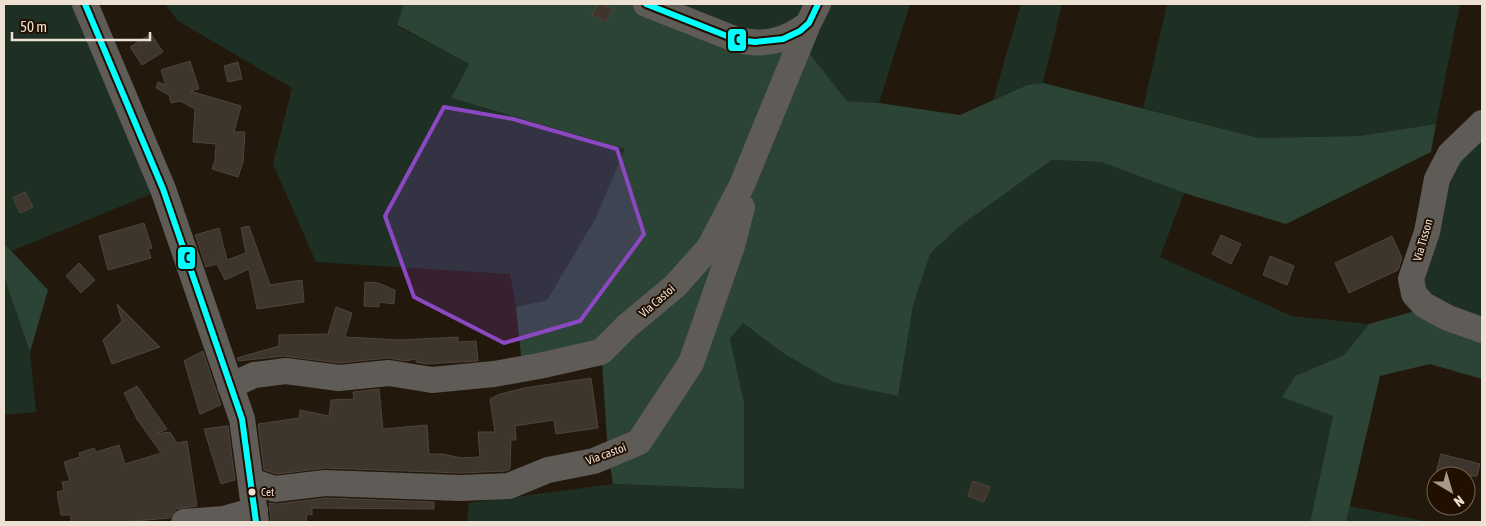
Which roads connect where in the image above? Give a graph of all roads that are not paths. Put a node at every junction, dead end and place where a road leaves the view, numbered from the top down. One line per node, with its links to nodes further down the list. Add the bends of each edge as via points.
1 (85, 4): 7 (street, via 163,189)
2 (646, 4): 3 (street, via 751,43 795,35)
3 (813, 14): 5 (street, Via Castoi)
4 (1482, 123): 6 (street, Via Tisson, via 1450,154 1437,179 1427,232 1411,279 1414,294 1424,305)
5 (760, 141): 7 (street, Via Castoi, via 742,185 709,248 675,286 601,352 494,374 432,380 389,373 339,378 286,370 254,375); 8 (street, Via castoi, via 732,246 691,363 639,442 594,461 548,470 509,486 460,488 325,482 275,489)
6 (1482, 330)
7 (230, 386): 8 (street, via 242,418)
8 (251, 481): 9 (street)
9 (256, 516): 10 (street)
10 (184, 522)

